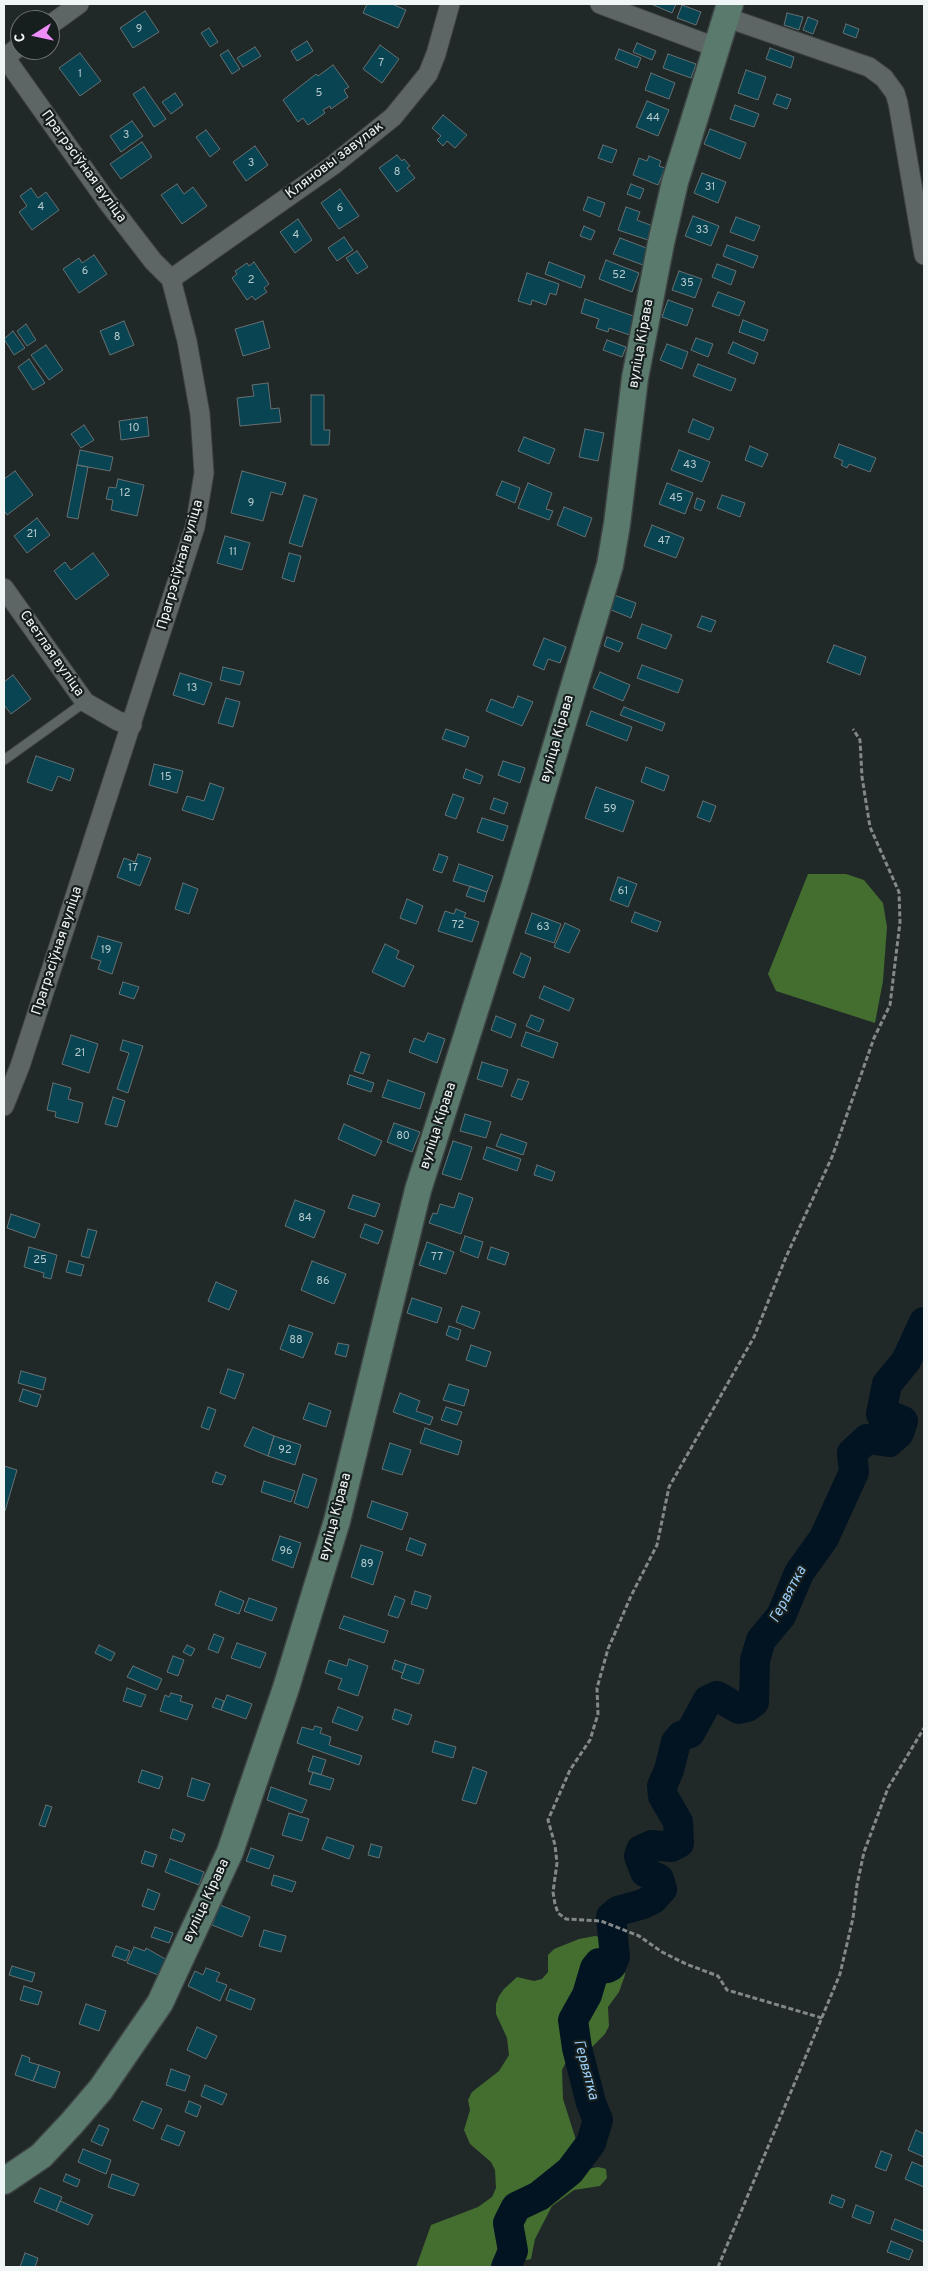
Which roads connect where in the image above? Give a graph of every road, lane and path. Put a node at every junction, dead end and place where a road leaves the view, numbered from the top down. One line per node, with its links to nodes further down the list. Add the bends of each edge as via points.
1 (80, 4): 5 (street)
2 (450, 4): 9 (street, Кляновы завулак, via 428,74 393,117 332,166)
3 (600, 4): 6 (street)
4 (728, 10): 6 (street, вуліца Кірава); 8 (street, via 869,67 884,78 898,103)
5 (60, 18)
6 (715, 47): 18 (street, вуліца Кірава, via 675,182 661,243 635,378 610,566 515,884 418,1190 336,1521 286,1688 230,1852 160,2003 101,2089 72,2124 41,2156)
7 (4, 57): 9 (street, Прагрэсіўная вуліца, via 106,200)
8 (924, 255)
9 (170, 279): 12 (street, Прагрэсіўная вуліца, via 187,341 200,414 204,473 195,527)
10 (4, 588): 11 (street, Светлая вуліца)
11 (85, 702): 12 (street, Светлая вуліца, via 118,721); 14 (lane)
12 (132, 725): 15 (street, Прагрэсіўная вуліца)
13 (853, 729): 17 (path, via 860,740 870,827 899,892 900,922 890,1005 874,1038 832,1157 754,1337 669,1487 657,1545 608,1649 597,1688 598,1714 590,1740 570,1770 548,1820 557,1862 553,1892 558,1913 566,1919 601,1921 639,1936 662,1952 718,1976 727,1990)
14 (4, 760)
15 (4, 1106)
16 (924, 1728): 17 (path, via 888,1788 864,1852 840,1974)
17 (822, 2018): 19 (path)
18 (4, 2181)
19 (718, 2267)

